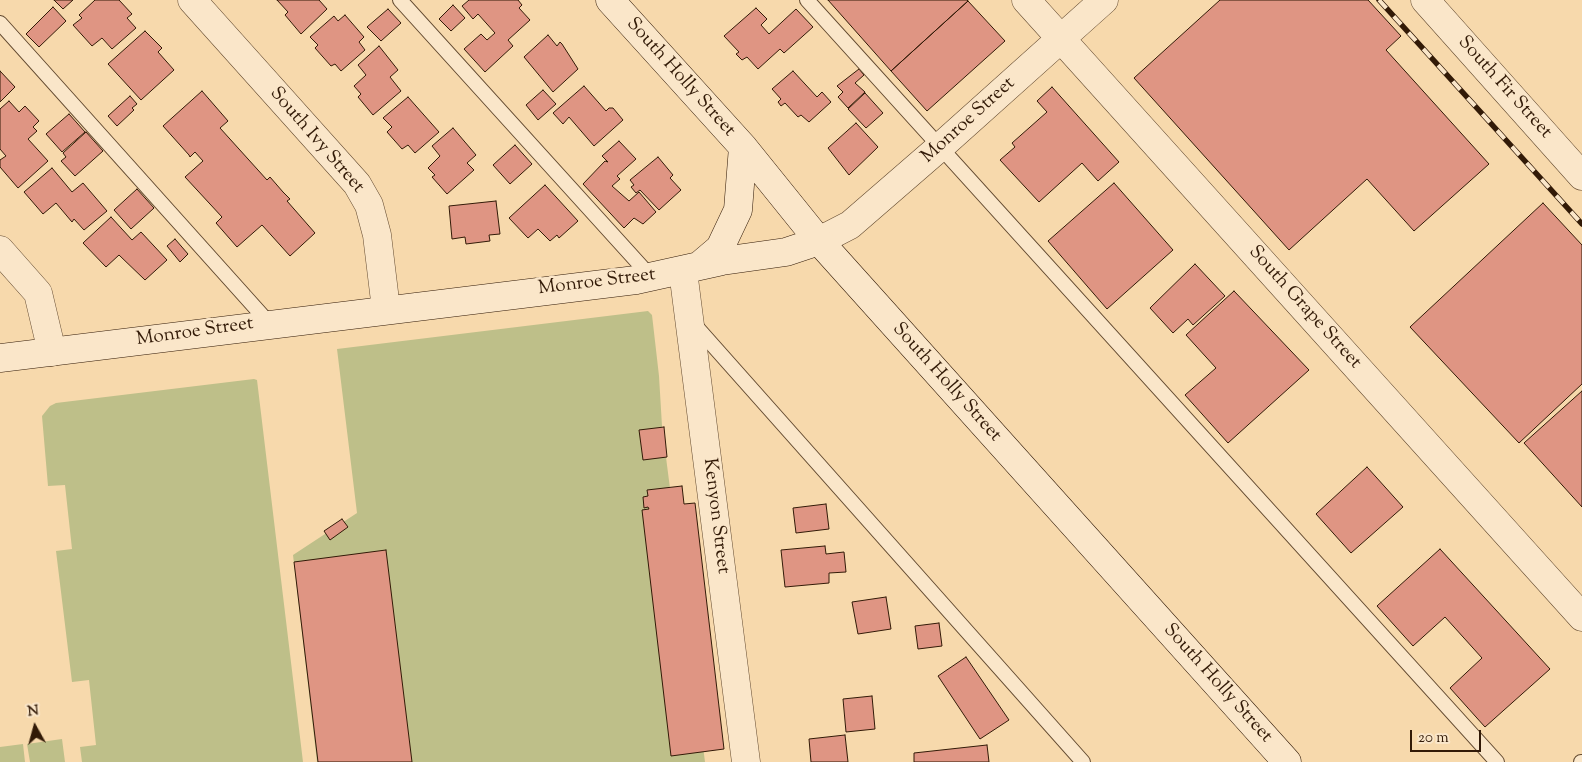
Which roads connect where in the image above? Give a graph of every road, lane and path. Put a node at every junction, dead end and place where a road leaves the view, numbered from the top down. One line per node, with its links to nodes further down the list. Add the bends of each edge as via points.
1 (192, 0): 17 (street, South Ivy Street, via 357,184 369,205 376,235)
2 (400, 0): 16 (lane)
3 (610, 0): 10 (street, South Holly Street)
4 (807, 0): 11 (lane)
5 (1026, 0): 9 (street, South Grape Street)
6 (1104, 0): 9 (street, Monroe Street)
7 (1425, 0): 12 (street, South Fir Street)
8 (0, 23): 19 (lane)
9 (1062, 38): 11 (street, Monroe Street); 22 (street, South Grape Street)
10 (743, 147): 13 (street, South Holly Street); 15 (street, via 738,210 720,248)
11 (940, 147): 13 (street, Monroe Street, via 850,225); 26 (lane)
12 (1582, 176)
13 (819, 241): 15 (street, Monroe Street, via 786,252); 25 (street, South Holly Street)
14 (0, 250): 20 (street, via 38,293)
15 (691, 268): 16 (street, Monroe Street); 18 (street, Kenyon Street)
16 (651, 277): 17 (street, Monroe Street)
17 (386, 309): 19 (street, Monroe Street)
18 (689, 318): 23 (street, Kenyon Street); 24 (lane)
19 (269, 323): 20 (street, Monroe Street)
20 (52, 352): 21 (street, Monroe Street)
21 (0, 358)
22 (1582, 617)
23 (746, 762)
24 (1083, 762)
25 (1287, 762)
26 (1497, 762)

